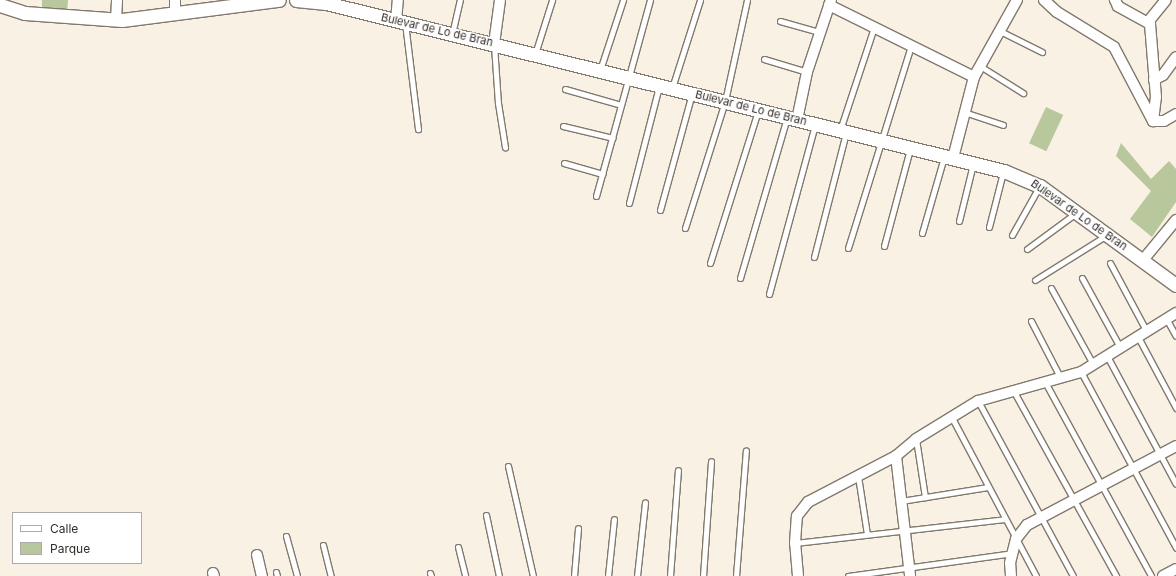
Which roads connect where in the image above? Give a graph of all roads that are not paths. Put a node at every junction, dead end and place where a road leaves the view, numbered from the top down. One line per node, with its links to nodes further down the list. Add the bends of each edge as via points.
1 (117, 0): 22 (street)
2 (175, 0): 21 (street)
3 (279, 0): 20 (street)
4 (296, 0): 17 (street, Bulevar de Lo de Bran)
5 (398, 0): 24 (street)
6 (460, 0): 29 (lane)
7 (500, 0): 30 (street)
8 (552, 0): 33 (lane)
9 (623, 0): 37 (lane)
10 (650, 0): 39 (lane)
11 (700, 0): 43 (lane)
12 (747, 0): 47 (lane)
13 (1017, 0): 27 (street)
14 (1044, 0): 53 (street, via 1057,12 1114,48)
15 (1116, 0): 25 (street)
16 (1166, 0): 25 (street)
17 (326, 1): 24 (street, Bulevar de Lo de Bran)
18 (830, 2): 26 (street); 28 (street)
19 (5, 4): 22 (street, via 25,13)
20 (207, 5): 21 (street)
21 (175, 14): 22 (street)
22 (116, 20)
23 (780, 21): 28 (lane)
24 (401, 22): 29 (street, Bulevar de Lo de Bran); 57 (lane)
25 (1148, 22): 41 (street)
26 (874, 27): 31 (street); 58 (lane)
27 (1000, 30): 32 (lane); 36 (street)
28 (819, 32): 38 (street)
29 (452, 35): 30 (street, Bulevar de Lo de Bran)
30 (494, 44): 33 (street, Bulevar de Lo de Bran); 62 (lane, via 498,103)
31 (911, 46): 40 (street); 60 (lane)
32 (1042, 52)
33 (535, 54): 37 (street, Bulevar de Lo de Bran)
34 (1176, 57): 41 (street, via 1163,74)
35 (764, 59): 38 (lane)
36 (980, 66): 40 (street); 46 (lane)
37 (600, 70): 39 (street, Bulevar de Lo de Bran)
38 (807, 72): 52 (street)
39 (629, 77): 42 (street, Bulevar de Lo de Bran); 48 (lane)
40 (974, 77): 50 (street)
41 (1154, 80): 53 (street)
42 (659, 85): 43 (street, Bulevar de Lo de Bran); 70 (lane)
43 (672, 88): 45 (street, Bulevar de Lo de Bran)
44 (565, 89): 48 (lane)
45 (692, 93): 47 (street, Bulevar de Lo de Bran); 71 (lane)
46 (1023, 93)
47 (725, 101): 49 (street, Bulevar de Lo de Bran); 76 (lane)
48 (621, 105): 59 (lane)
49 (759, 110): 52 (street, Bulevar de Lo de Bran); 85 (lane)
50 (963, 112): 55 (lane); 63 (street)
51 (1176, 114): 53 (street, via 1164,121)
52 (792, 118): 54 (street, Bulevar de Lo de Bran); 87 (lane)
53 (1154, 121)
54 (816, 124): 58 (street, Bulevar de Lo de Bran); 92 (lane)
55 (1003, 125)
56 (563, 126): 59 (lane)
57 (418, 129)
58 (843, 131): 60 (street, Bulevar de Lo de Bran); 83 (lane)
59 (613, 138): 67 (lane)
60 (880, 140): 61 (street, Bulevar de Lo de Bran); 81 (lane)
61 (910, 147): 63 (street, Bulevar de Lo de Bran); 80 (lane)
62 (505, 148)
63 (948, 157): 65 (street, Bulevar de Lo de Bran); 77 (lane)
64 (564, 163): 67 (lane)
65 (973, 163): 66 (street, Bulevar de Lo de Bran); 74 (lane)
66 (1004, 171): 68 (street, Bulevar de Lo de Bran); 75 (lane)
67 (602, 174): 69 (lane)
68 (1040, 186): 72 (street, Bulevar de Lo de Bran); 79 (lane)
69 (596, 196)
70 (629, 203)
71 (660, 210)
72 (1078, 212): 78 (street, Bulevar de Lo de Bran); 82 (lane)
73 (1176, 220): 84 (street)
74 (959, 221)
75 (988, 227)
76 (685, 228)
77 (922, 233)
78 (1108, 234): 84 (street, Bulevar de Lo de Bran); 89 (lane)
79 (1012, 235)
80 (884, 246)
81 (848, 248)
82 (1026, 249)
83 (814, 257)
84 (1143, 260): 90 (street, Bulevar de Lo de Bran)
85 (710, 263)
86 (1110, 263): 96 (lane)
87 (740, 278)
88 (1082, 278): 98 (lane)
89 (1035, 280)
90 (1175, 281)
91 (1051, 288): 100 (lane)
92 (769, 294)
93 (1176, 313): 94 (street)
94 (1167, 320): 96 (street); 97 (lane)
95 (1031, 321): 102 (lane)
96 (1143, 335): 98 (street); 106 (lane)
97 (1176, 336)
98 (1120, 347): 99 (street)
99 (1107, 356): 100 (street); 111 (lane)
100 (1093, 364): 101 (street)
101 (1081, 372): 102 (street); 115 (lane)
102 (1060, 377): 103 (street)
103 (1045, 381): 104 (street); 120 (lane)
104 (1013, 390): 105 (street); 122 (lane)
105 (978, 401): 107 (street); 126 (lane)
106 (1176, 408)
107 (951, 416): 108 (street); 119 (lane)
108 (916, 439): 112 (street); 121 (lane)
109 (1176, 446): 111 (street)
110 (746, 450): 153 (lane)
111 (1160, 455): 115 (street); 118 (lane)
112 (896, 456): 117 (street); 123 (street)
113 (711, 461): 152 (lane)
114 (508, 466): 147 (lane)
115 (1133, 469): 120 (street); 137 (lane)
116 (678, 470): 151 (lane)
117 (858, 475): 131 (lane); 134 (street, via 808,502 797,516)
118 (1176, 484)
119 (988, 486): 121 (lane); 128 (lane)
120 (1101, 486): 122 (street); 160 (lane)
121 (924, 497): 123 (lane)
122 (1074, 500): 126 (street); 159 (lane)
123 (901, 501): 130 (street)
124 (645, 502): 150 (lane)
125 (486, 515): 146 (lane)
126 (1042, 517): 133 (street, via 1027,525); 158 (lane)
127 (614, 519): 149 (lane)
128 (1006, 519): 130 (lane); 133 (lane)
129 (578, 528): 148 (lane)
130 (904, 530): 131 (lane); 141 (street)
131 (867, 534): 134 (lane)
132 (286, 536): 143 (lane)
133 (1016, 539): 138 (street); 157 (lane)
134 (795, 543): 154 (street)
135 (323, 546): 144 (lane)
136 (458, 547): 145 (lane)
137 (1176, 548)
138 (1013, 553): 141 (lane); 156 (street)
139 (257, 555): 142 (street)
140 (1176, 569): 161 (street)
141 (910, 572): 155 (lane)
142 (262, 576)
143 (297, 576)
144 (331, 576)
145 (465, 576)
146 (499, 576)
147 (533, 576)
148 (574, 576)
149 (608, 576)
150 (636, 576)
151 (670, 576)
152 (703, 576)
153 (736, 576)
154 (798, 576)
155 (848, 576)
156 (1011, 576)
157 (1036, 576)
158 (1073, 576)
159 (1116, 576)
160 (1150, 576)
161 (1163, 576)

